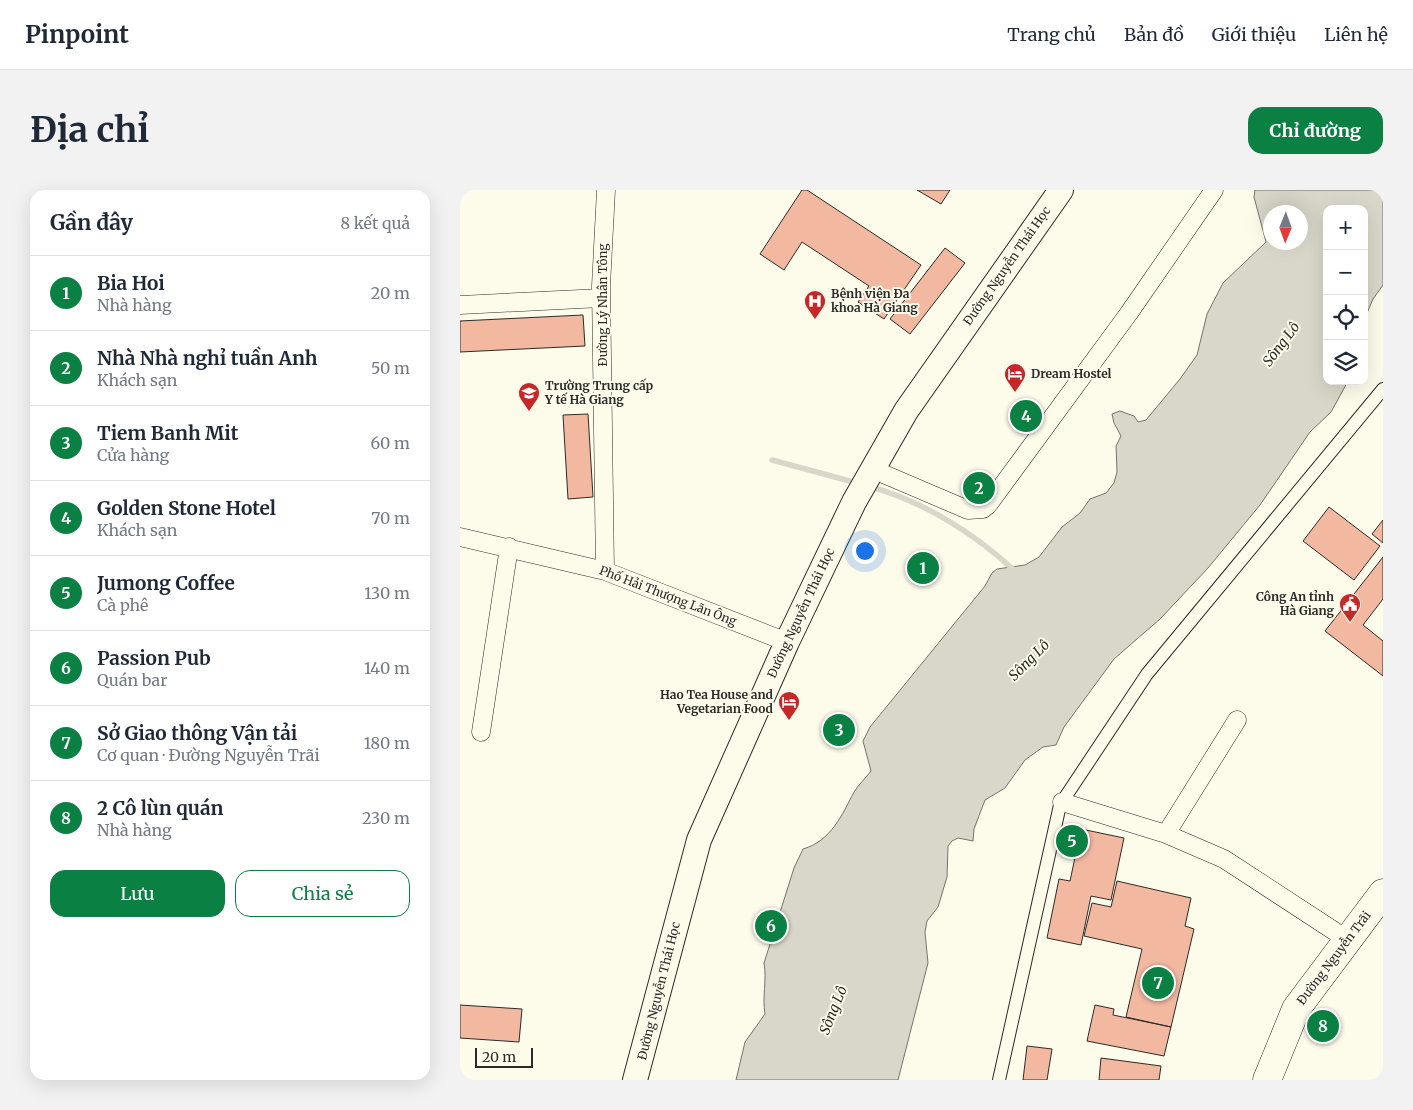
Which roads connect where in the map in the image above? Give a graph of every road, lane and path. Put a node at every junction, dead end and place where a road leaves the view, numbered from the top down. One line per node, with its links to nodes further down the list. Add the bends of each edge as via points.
1 (606, 190): 4 (street, Đường Lý Nhân Tông)
2 (1061, 190): 7 (main road, Đường Nguyễn Thái Học, via 906,411)
3 (1214, 190): 7 (street, via 988,505 983,509 968,510)
4 (601, 298): 5 (street); 10 (street, Đường Lý Nhân Tông)
5 (460, 305)
6 (1383, 389): 14 (street, via 1147,674)
7 (871, 471): 11 (main road, Đường Nguyễn Thái Học)
8 (460, 537): 9 (street, Phố Hải Thượng Lãn Ông)
9 (509, 547): 10 (street, Phố Hải Thượng Lãn Ông); 13 (street)
10 (605, 571): 11 (street, Phố Hải Thượng Lãn Ông)
11 (787, 642): 18 (main road, Đường Nguyễn Thái Học, via 699,840)
12 (1237, 720): 15 (street)
13 (480, 732)
14 (1062, 802): 15 (street); 19 (street)
15 (1166, 834): 17 (street, via 1224,860)
16 (1383, 893): 17 (main road, Đường Nguyễn Trãi)
17 (1348, 940): 20 (main road, Đường Nguyễn Trãi, via 1296,1009)
18 (635, 1080)
19 (999, 1080)
20 (1267, 1080)

